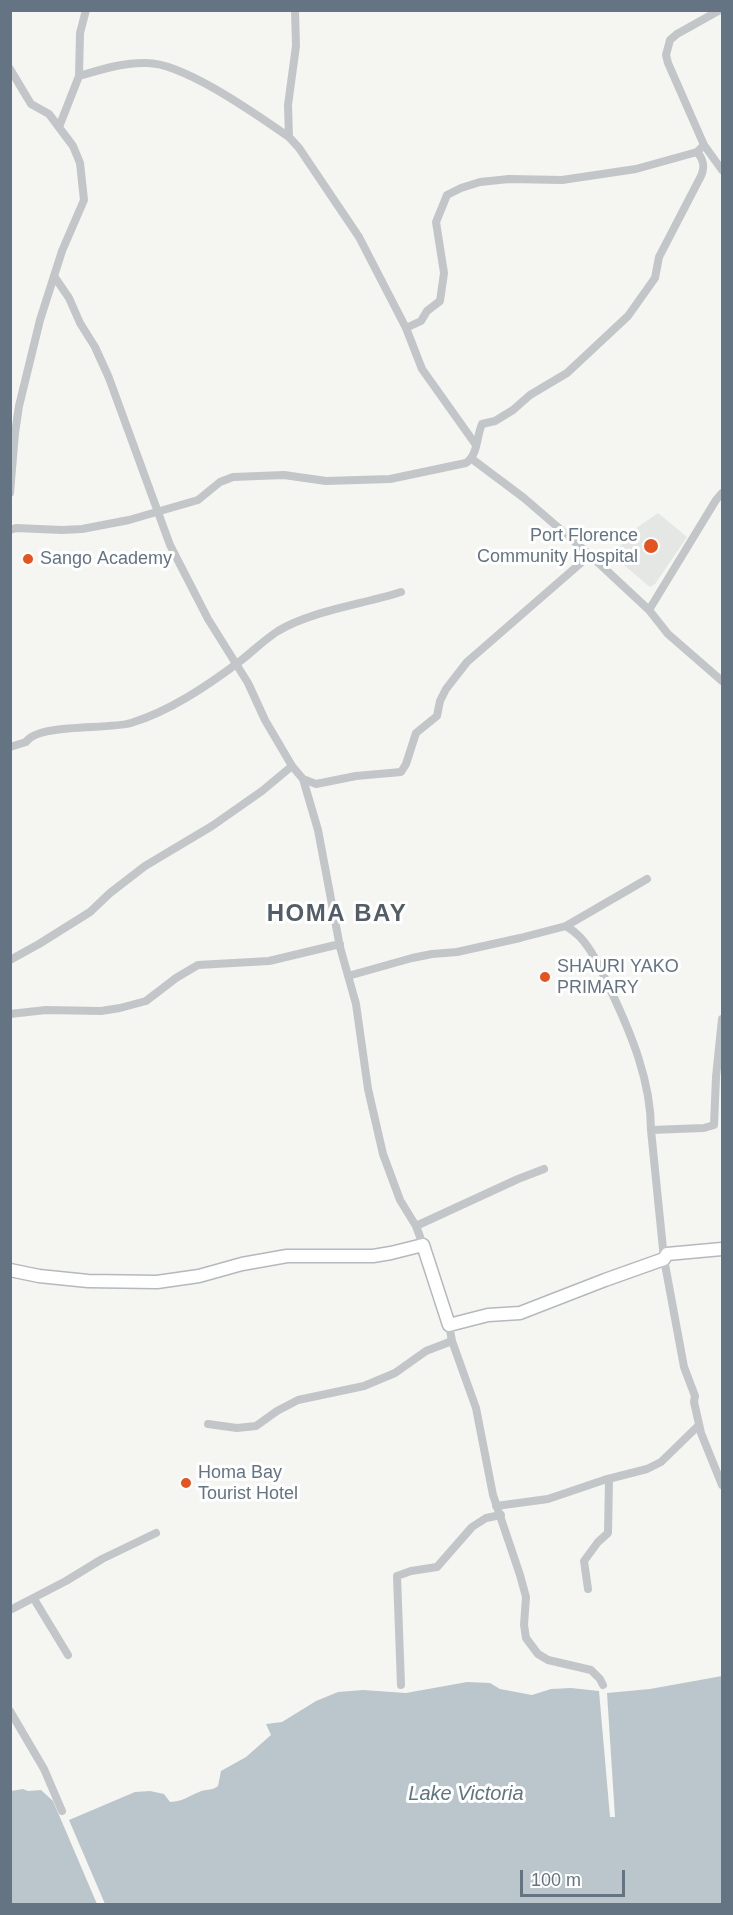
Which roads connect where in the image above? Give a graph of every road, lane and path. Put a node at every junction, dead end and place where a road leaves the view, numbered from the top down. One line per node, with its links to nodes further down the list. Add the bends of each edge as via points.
1 (86, 10): 5 (street, via 80,33)
2 (295, 10): 7 (street)
3 (720, 10): 8 (street, via 677,34 670,40 666,55)
4 (10, 69): 6 (street, via 31,104 49,114)
5 (79, 76): 6 (street); 7 (street, via 128,65 164,64 209,86)
6 (59, 127): 11 (street, via 80,163 84,200)
7 (289, 138): 12 (street, via 359,237)
8 (704, 145): 9 (street); 10 (street)
9 (697, 152): 12 (street, via 636,169 562,180 480,182 447,195 435,228 444,273 440,301 421,321); 14 (street, via 704,166 701,176 659,257 656,278 628,316 567,373 495,421 482,424)
10 (723, 170)
11 (54, 276): 13 (street); 18 (street, via 109,378)
12 (406, 328): 14 (street, via 422,369)
13 (13, 433): 16 (street)
14 (476, 445): 15 (street)
15 (472, 459): 18 (street, via 456,466 390,479 233,477 198,500); 20 (street)
16 (10, 493)
17 (723, 493): 22 (street)
18 (157, 512): 19 (street, via 82,529); 23 (street, via 204,610)
19 (10, 530)
20 (590, 555): 22 (street); 27 (street, via 467,662 446,689 437,716 416,733 401,772 316,784)
21 (401, 592): 23 (street, via 300,620)
22 (649, 610): 24 (street, via 668,634)
23 (237, 663): 25 (street, via 186,698 146,718 114,726 47,730); 26 (street)
24 (723, 681)
25 (10, 747)
26 (292, 765): 27 (street); 31 (street, via 212,826 145,866 90,912)
27 (303, 779): 30 (street, via 318,830)
28 (647, 879): 29 (street)
29 (566, 926): 32 (street, via 457,952 412,958); 35 (street, via 581,938 601,970 627,1024 644,1077)
30 (340, 946): 32 (street); 33 (street, via 269,961 198,965 146,1001 120,1008)
31 (10, 960)
32 (348, 976): 37 (street, via 383,1154 400,1200)
33 (10, 1014)
34 (723, 1019): 35 (street, via 714,1125)
35 (651, 1130): 40 (street)
36 (544, 1169): 37 (street)
37 (416, 1226): 38 (street)
38 (423, 1245): 41 (street, via 373,1256 287,1256 157,1282 88,1281); 42 (street)
39 (723, 1249): 40 (street, via 667,1254)
40 (664, 1259): 42 (street, via 520,1313 488,1315); 45 (street)
41 (10, 1270)
42 (449, 1325): 43 (street)
43 (452, 1341): 44 (street, via 364,1386 298,1400 256,1426); 48 (street, via 476,1408)
44 (208, 1424)
45 (699, 1425): 46 (street, via 661,1462); 47 (street)
46 (609, 1479): 48 (street, via 548,1499); 51 (street, via 608,1533 584,1561)
47 (723, 1485)
48 (496, 1506): 49 (street)
49 (501, 1515): 55 (street, via 472,1527 438,1567 397,1576); 56 (street, via 526,1597 526,1638 538,1654 591,1670)
50 (156, 1533): 52 (street)
51 (588, 1588)
52 (34, 1599): 53 (street); 54 (street)
53 (10, 1610)
54 (68, 1655)
55 (401, 1685)
56 (603, 1685)
57 (10, 1710): 58 (street, via 44,1769)
58 (62, 1811)

